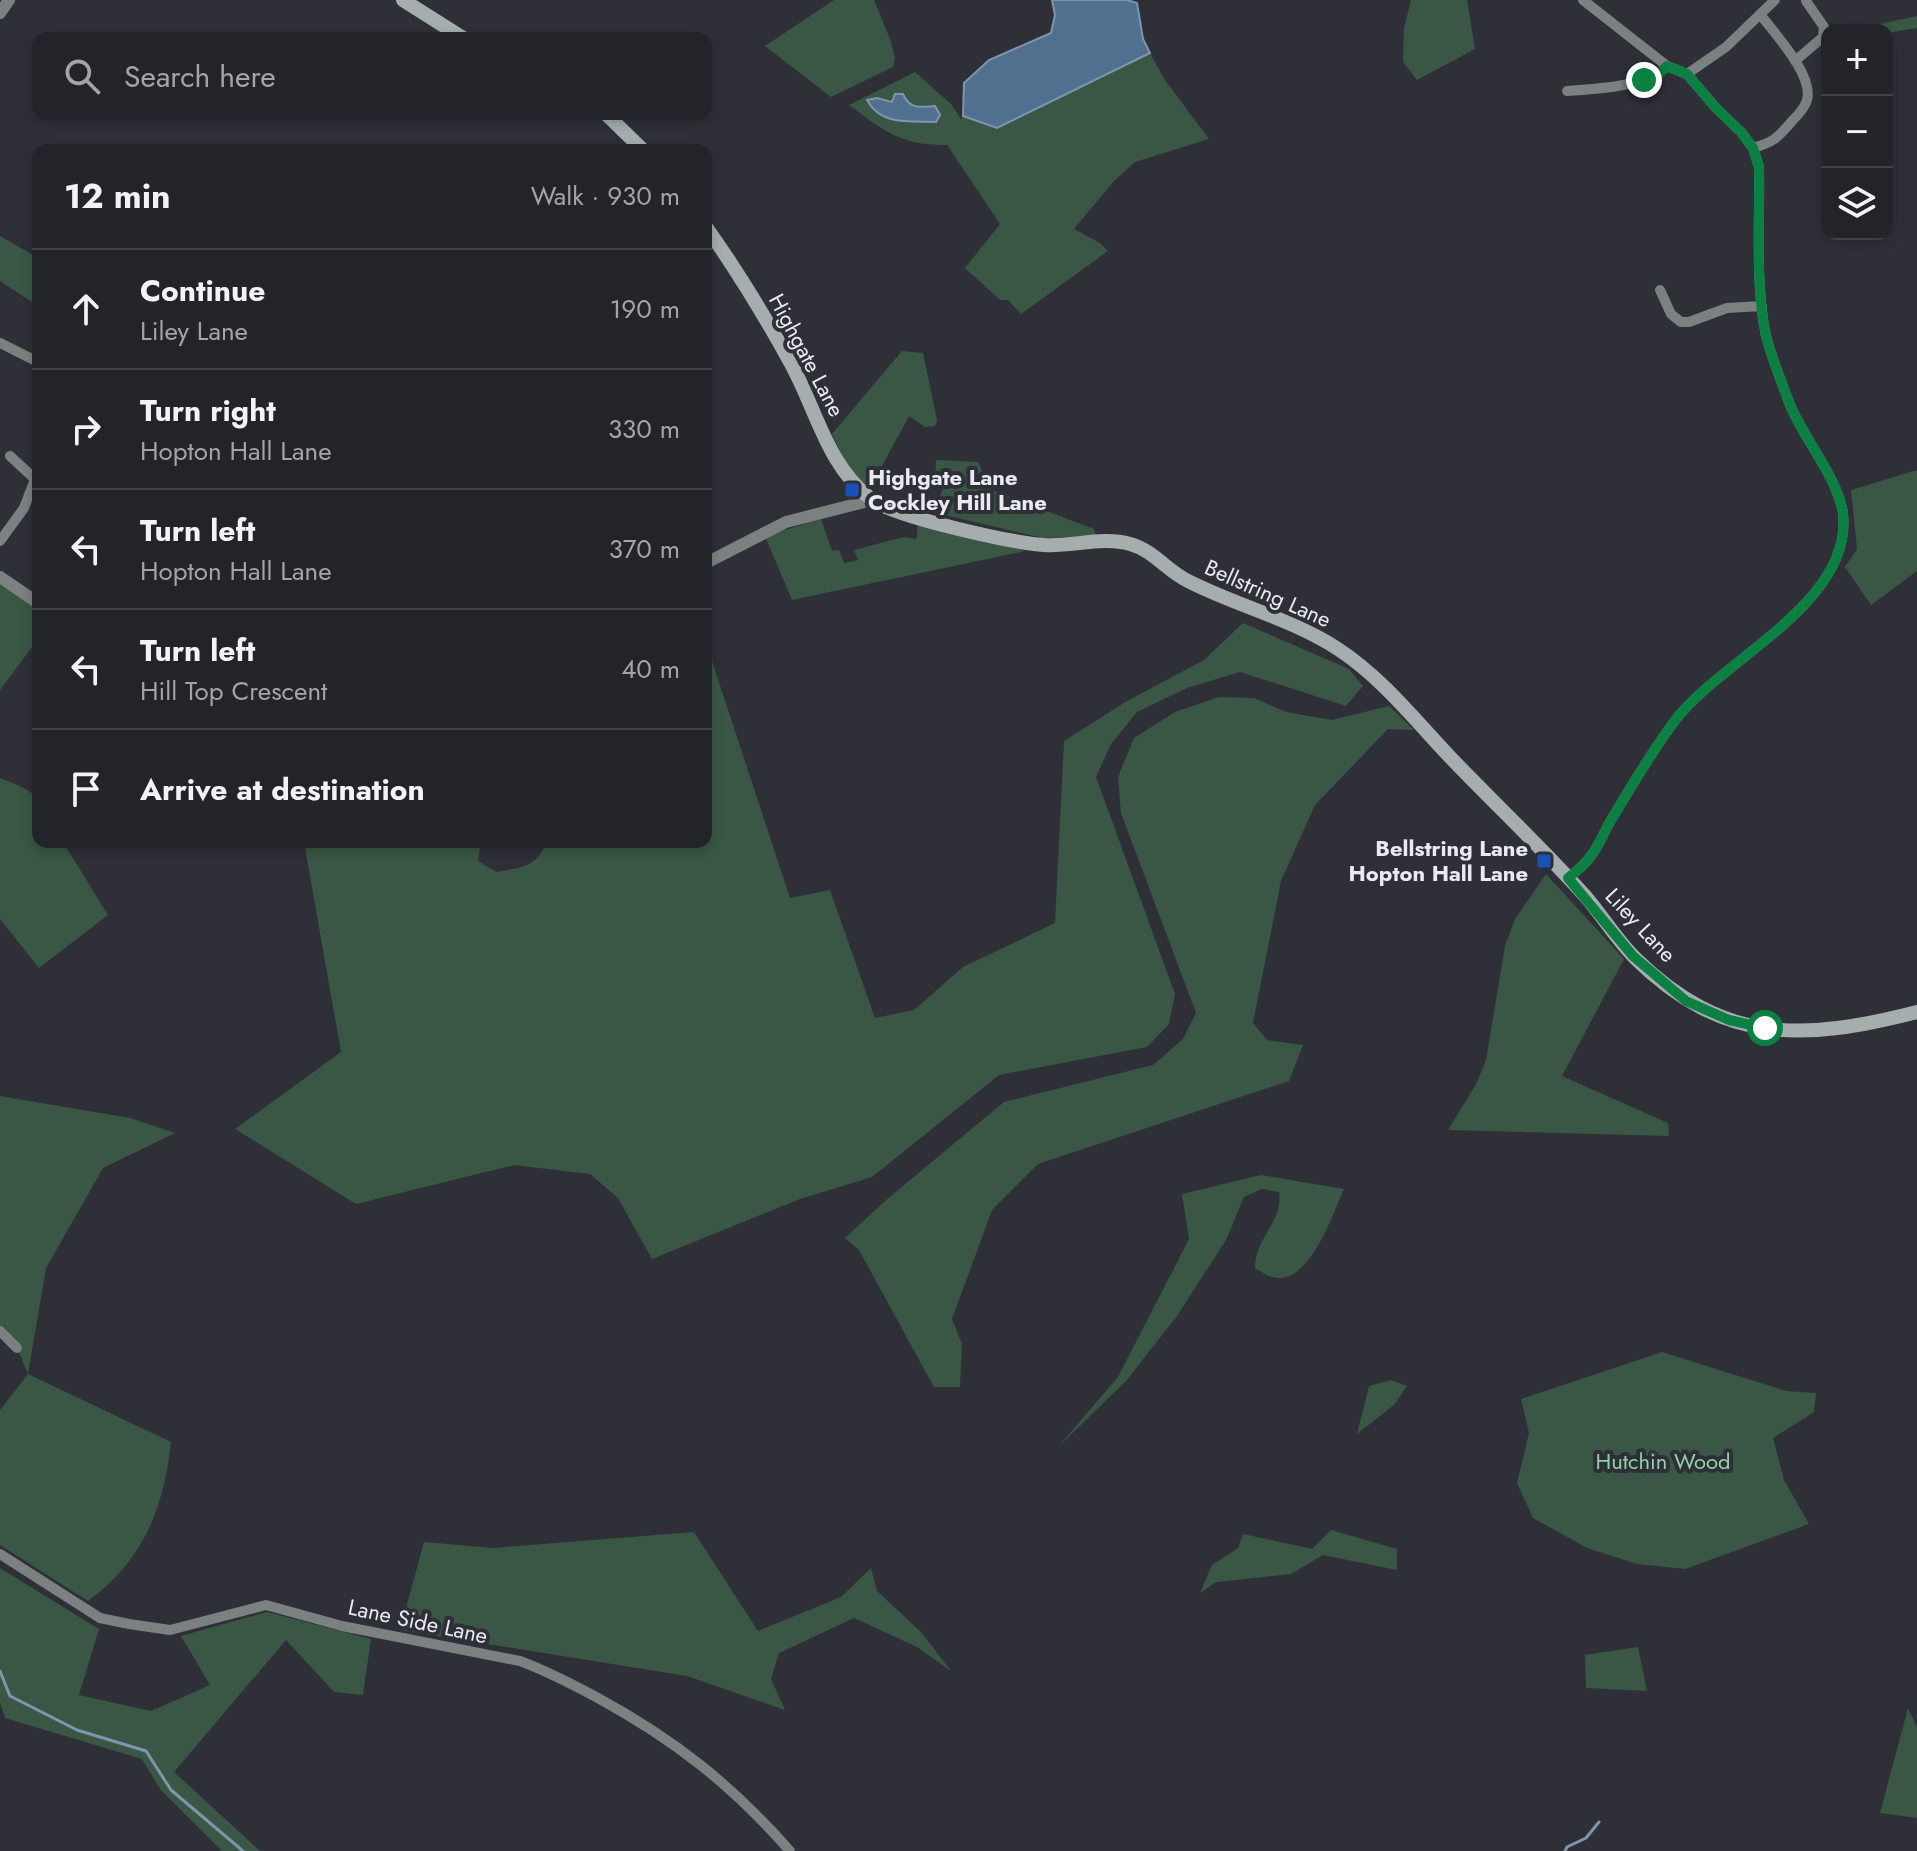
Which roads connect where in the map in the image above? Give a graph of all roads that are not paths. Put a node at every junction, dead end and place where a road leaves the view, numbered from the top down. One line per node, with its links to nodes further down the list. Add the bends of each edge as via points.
1 (9, 0): 6 (street)
2 (403, 0): 8 (main road)
3 (1583, 0): 10 (street)
4 (1775, 0): 7 (street)
5 (1806, 1): 9 (street, via 1824,27 1823,37)
6 (0, 13)
7 (1760, 14): 9 (street); 11 (street)
8 (454, 32)
9 (1795, 61): 15 (street, via 1808,99 1773,143)
10 (1667, 66): 11 (street); 12 (street, via 1644,80)
11 (1687, 74): 15 (street)
12 (1567, 91)
13 (612, 120): 14 (main road)
14 (637, 144)
15 (1753, 148): 18 (street, via 1759,167)
16 (712, 237): 24 (main road, Highgate Lane, via 791,362 841,470)
17 (1660, 290): 18 (street, via 1681,322 1727,308)
18 (1762, 306): 29 (street, via 1767,338 1792,408 1843,513 1838,553 1792,618 1679,716 1590,858)
19 (0, 343): 20 (street)
20 (32, 359)
21 (10, 456): 22 (street)
22 (32, 476)
23 (32, 487): 25 (street)
24 (872, 500): 26 (street, via 786,522); 29 (main road, Bellstring Lane, via 890,510 1045,546 1128,543 1148,551 1183,579 1339,649 1386,688)
25 (0, 541)
26 (712, 560)
27 (0, 577): 28 (street)
28 (32, 599)
29 (1568, 878): 30 (main road, Liley Lane, via 1633,956 1686,1001 1729,1020 1802,1033)
30 (1917, 1012)
31 (0, 1331): 32 (street)
32 (17, 1348)
33 (0, 1554): 34 (street, Lane Side Lane, via 100,1618 170,1630 266,1605 548,1671 699,1761)
34 (790, 1851)

